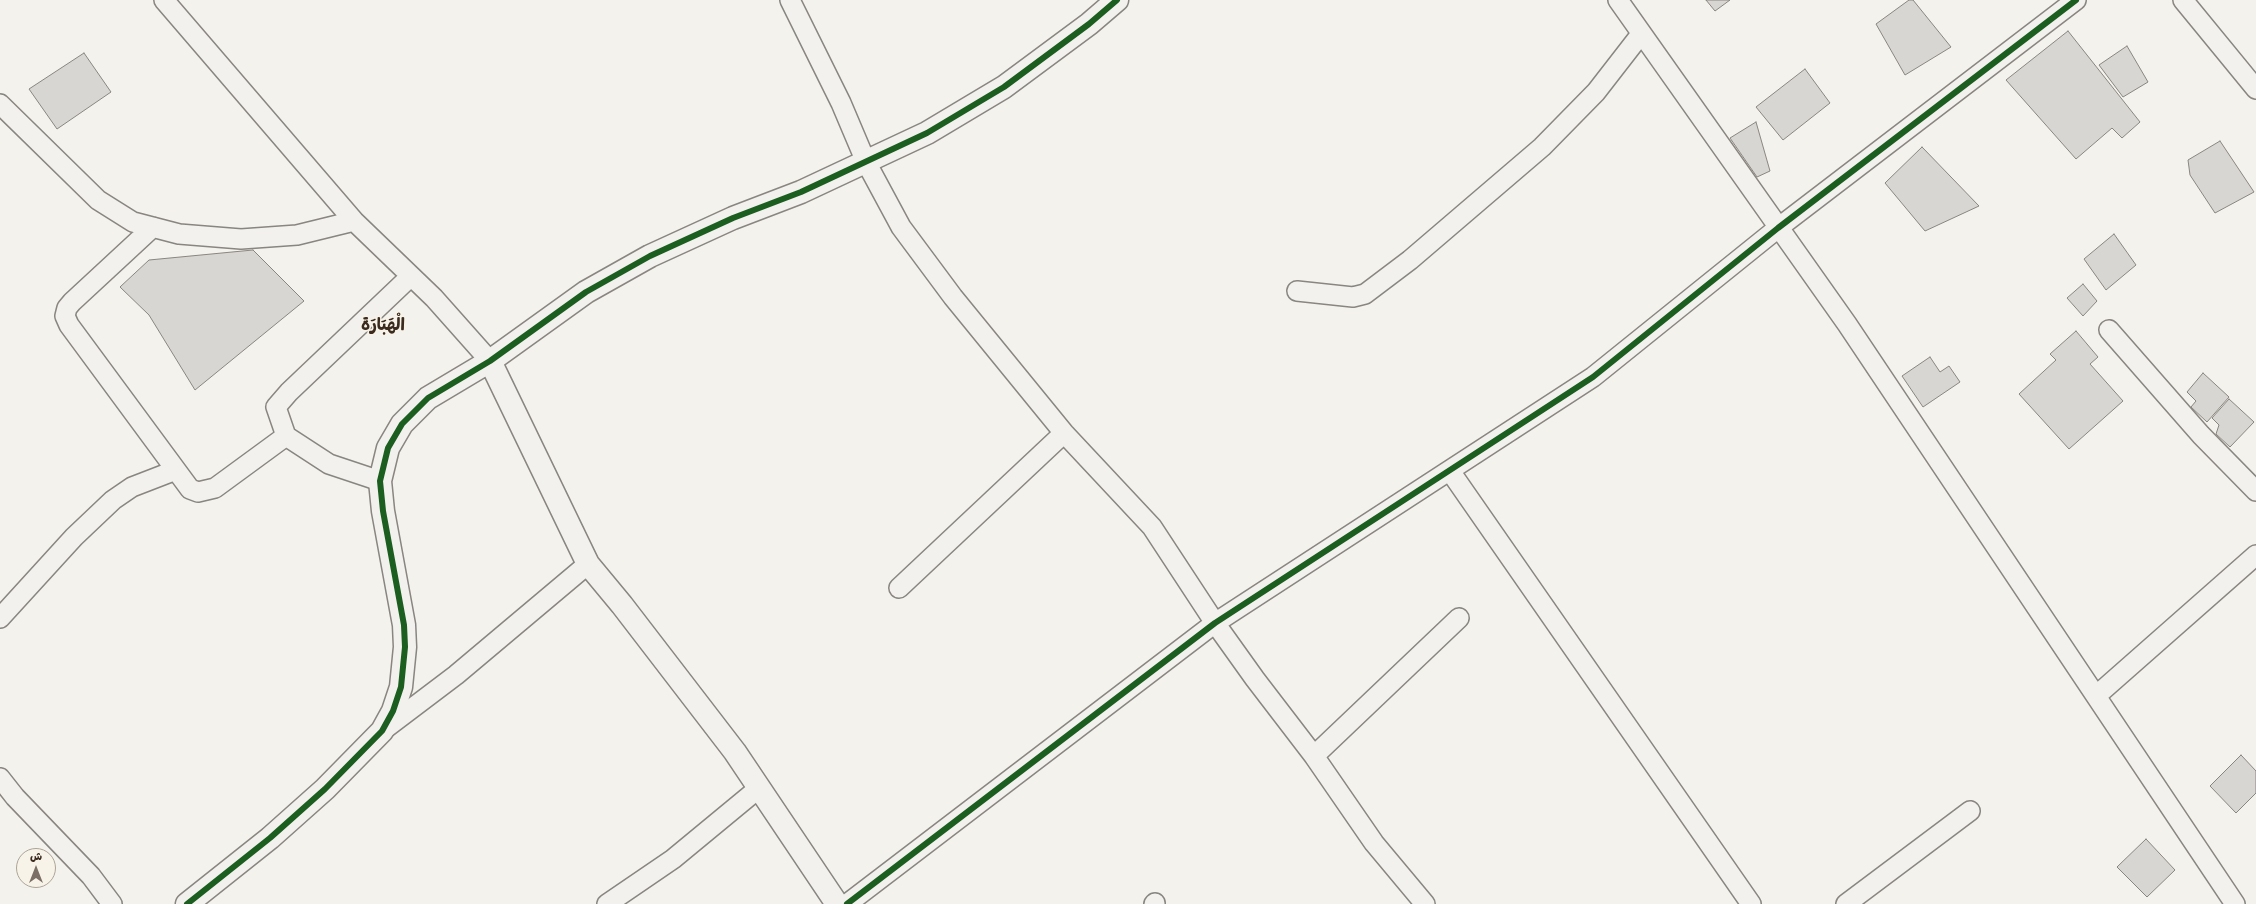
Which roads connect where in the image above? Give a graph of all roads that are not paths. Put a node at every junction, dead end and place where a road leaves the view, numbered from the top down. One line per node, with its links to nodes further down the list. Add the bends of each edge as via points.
1 (164, 0): 11 (street)
2 (790, 0): 10 (street, via 841,103)
3 (1117, 0): 10 (street, via 1004,87 927,133)
4 (1618, 0): 7 (street)
5 (2076, 0): 13 (street)
6 (2183, 0): 8 (street)
7 (1641, 34): 13 (street); 15 (street, via 1596,92 1542,148 1410,260 1365,294 1353,297)
8 (2256, 89)
9 (0, 105): 12 (street, via 98,200 133,222)
10 (866, 162): 17 (street, via 650,256 586,292); 18 (street, via 901,227 953,297)
11 (354, 221): 12 (street, via 297,235 241,239 179,234); 14 (street)
12 (153, 227): 20 (street, via 72,302 65,316 69,325)
13 (1778, 228): 21 (street, via 1593,377); 30 (street, via 1847,324)
14 (411, 276): 17 (street); 19 (street, via 276,407)
15 (1297, 291)
16 (2109, 330): 23 (street, via 2201,435)
17 (490, 361): 22 (street, via 428,398 402,424 388,448); 25 (street)
18 (1064, 433): 26 (street); 29 (street, via 1152,526)
19 (286, 436): 20 (street, via 215,488 206,491 190,489); 22 (street, via 329,464)
20 (176, 470): 27 (street, via 132,487 113,500 74,537)
21 (1450, 471): 29 (street); 41 (street)
22 (380, 481): 31 (street, via 404,625 405,647 401,688)
23 (2256, 491)
24 (2256, 555): 30 (street)
25 (588, 564): 31 (street, via 456,675); 34 (street, via 730,746)
26 (899, 588)
27 (0, 618)
28 (1459, 618): 32 (street)
29 (1215, 623): 32 (street); 36 (street)
30 (2096, 696): 43 (street)
31 (382, 731): 38 (street, via 330,784 270,838)
32 (1314, 756): 40 (street, via 1374,843)
33 (0, 778): 37 (street, via 91,876)
34 (759, 788): 36 (street); 39 (street, via 673,859)
35 (1970, 811): 42 (street)
36 (837, 903)
37 (112, 904)
38 (187, 904)
39 (607, 904)
40 (1425, 904)
41 (1751, 904)
42 (1846, 904)
43 (2235, 904)

